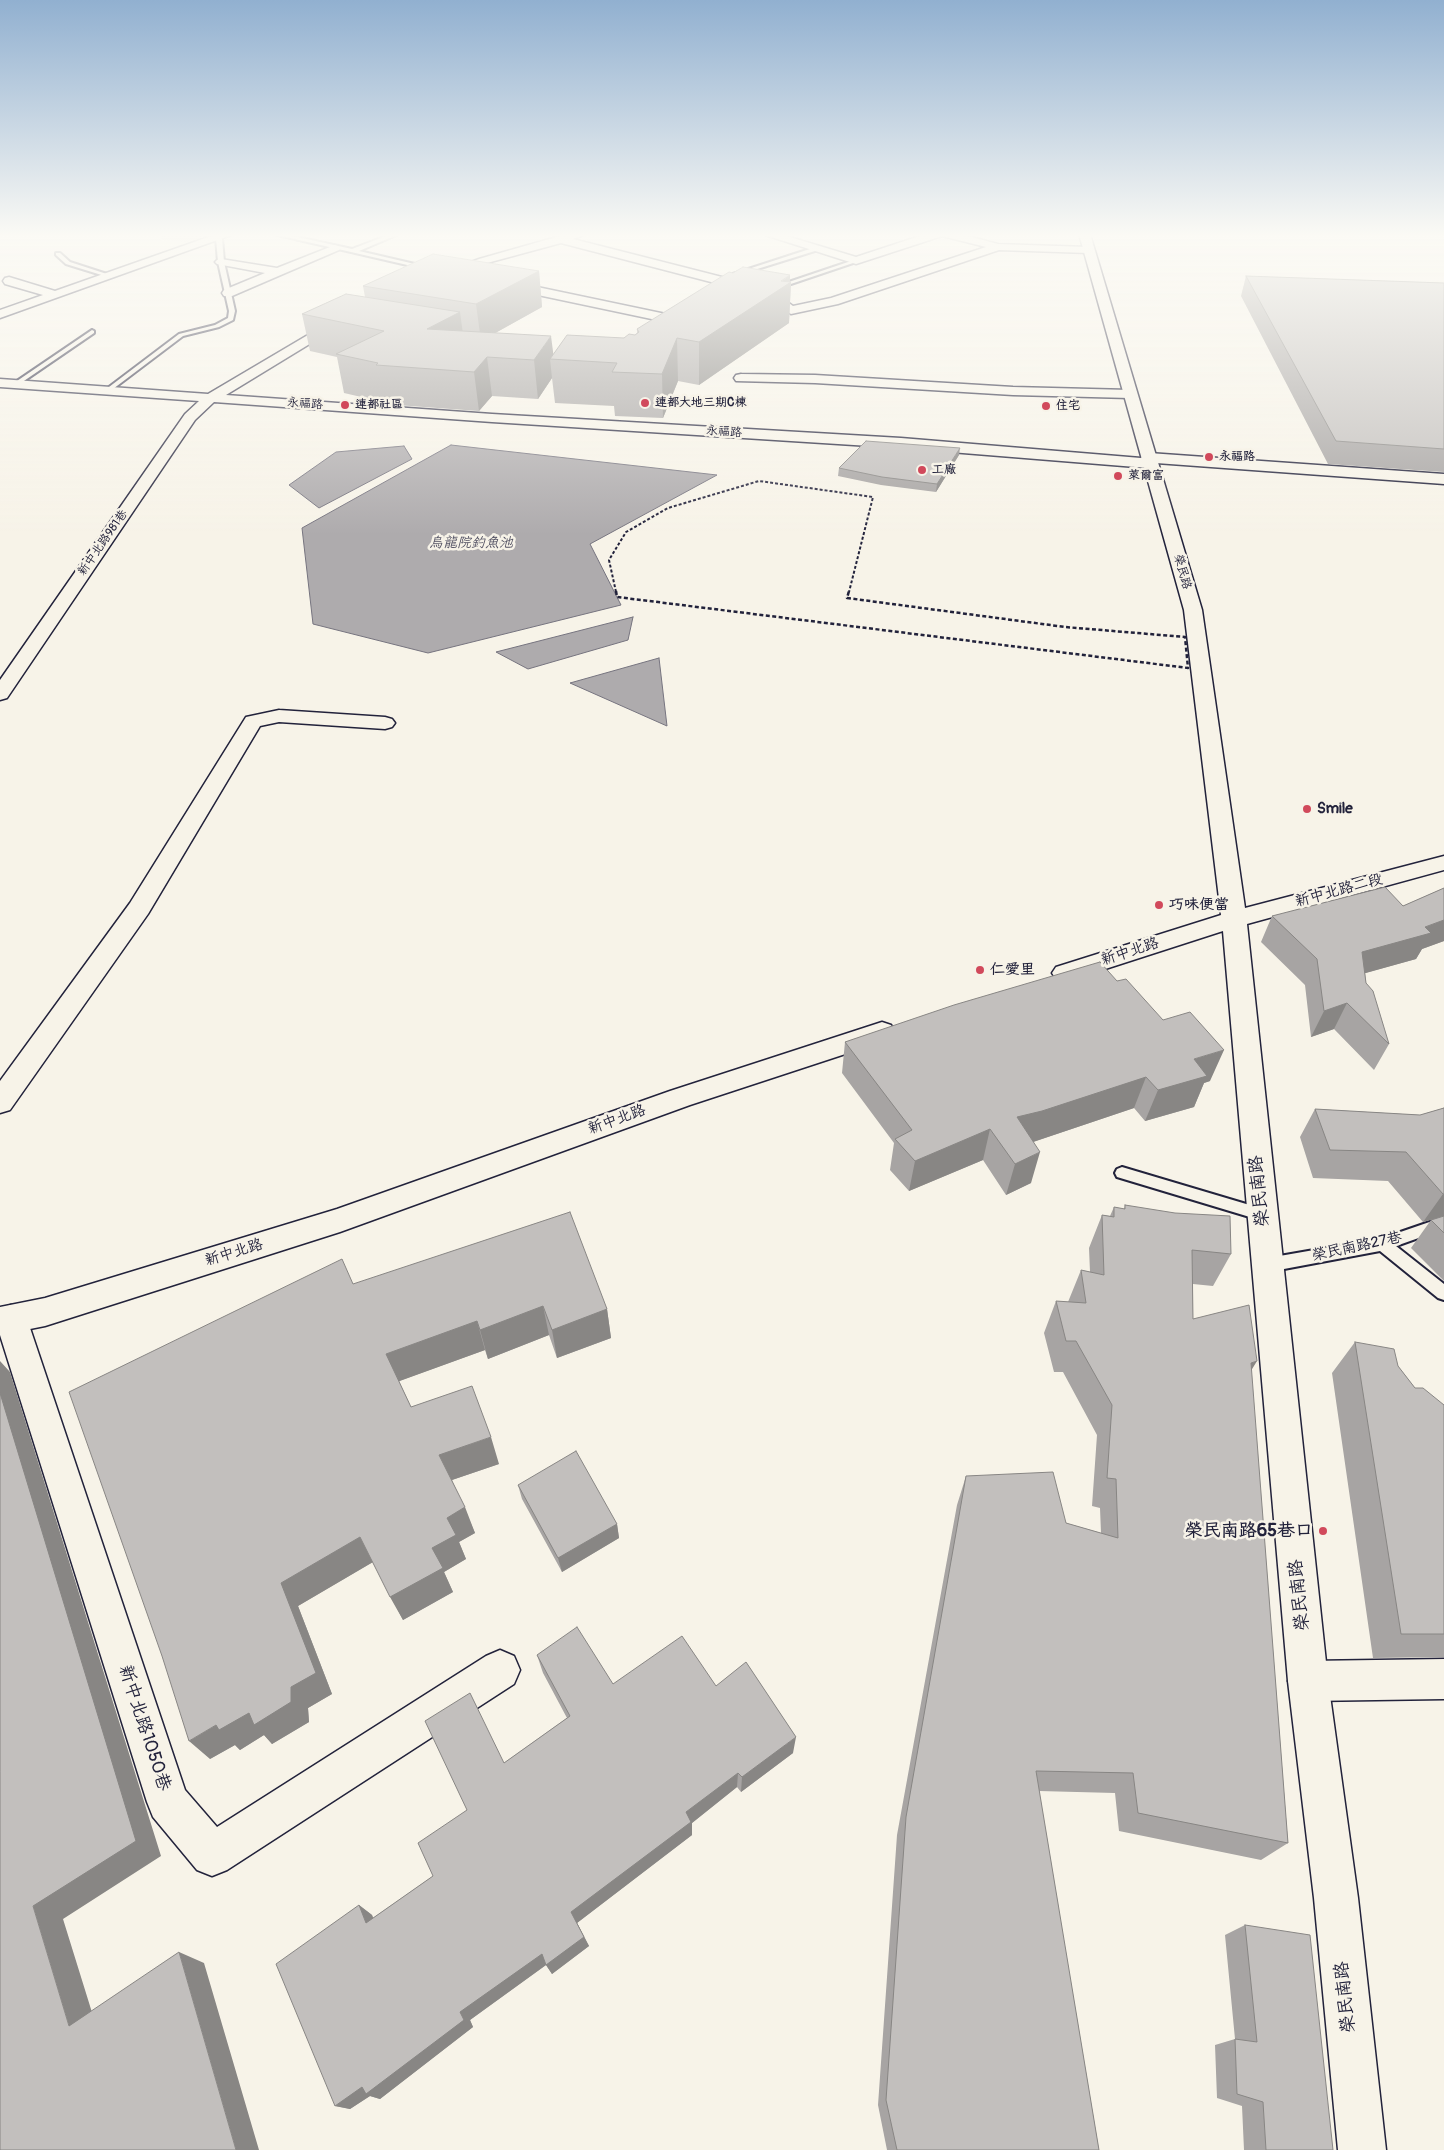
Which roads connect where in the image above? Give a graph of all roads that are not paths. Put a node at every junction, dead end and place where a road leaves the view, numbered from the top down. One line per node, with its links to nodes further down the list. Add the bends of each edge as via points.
1 (89, 334): 8 (lane)
2 (187, 334): 5 (lane)
3 (316, 334): 11 (street, 新中北路981巷)
4 (1113, 334): 10 (street, 榮民路)
5 (181, 336): 9 (lane)
6 (741, 378): 10 (street)
7 (0, 382): 8 (street, 永福路)
8 (16, 384): 9 (street, 永福路)
9 (107, 391): 11 (street, 永福路)
10 (1130, 394): 12 (street, 榮民路)
11 (212, 397): 12 (street, 永福路, via 901,443 1148,463); 14 (street, 新中北路981巷, via 190,417)
12 (1149, 458): 13 (street, 永福路); 17 (street, 榮民路, via 1193,610)
13 (1444, 478)
14 (0, 694)
15 (385, 722): 20 (street, via 279,716 253,721 139,908)
16 (1444, 863): 17 (street, 新中北路二段)
17 (1234, 919): 18 (street, 新中北路); 22 (street, 榮民南路)
18 (1038, 982)
19 (906, 1024): 27 (street, 新中北路, via 680,1098 340,1220 45,1312)
20 (0, 1102)
21 (1122, 1173): 22 (lane)
22 (1263, 1215): 25 (street, 榮民南路)
23 (1444, 1223): 24 (lane, 榮民南路27巷)
24 (1384, 1244): 25 (lane, 榮民南路27巷); 26 (lane)
25 (1268, 1265): 30 (street, 榮民南路)
26 (1444, 1293)
27 (5, 1320): 28 (street, 新中北路1050巷, via 168,1802 212,1855)
28 (500, 1670)
29 (1444, 1679): 30 (street)
30 (1308, 1681): 31 (street, 榮民南路, via 1336,1898)
31 (1362, 2150)

